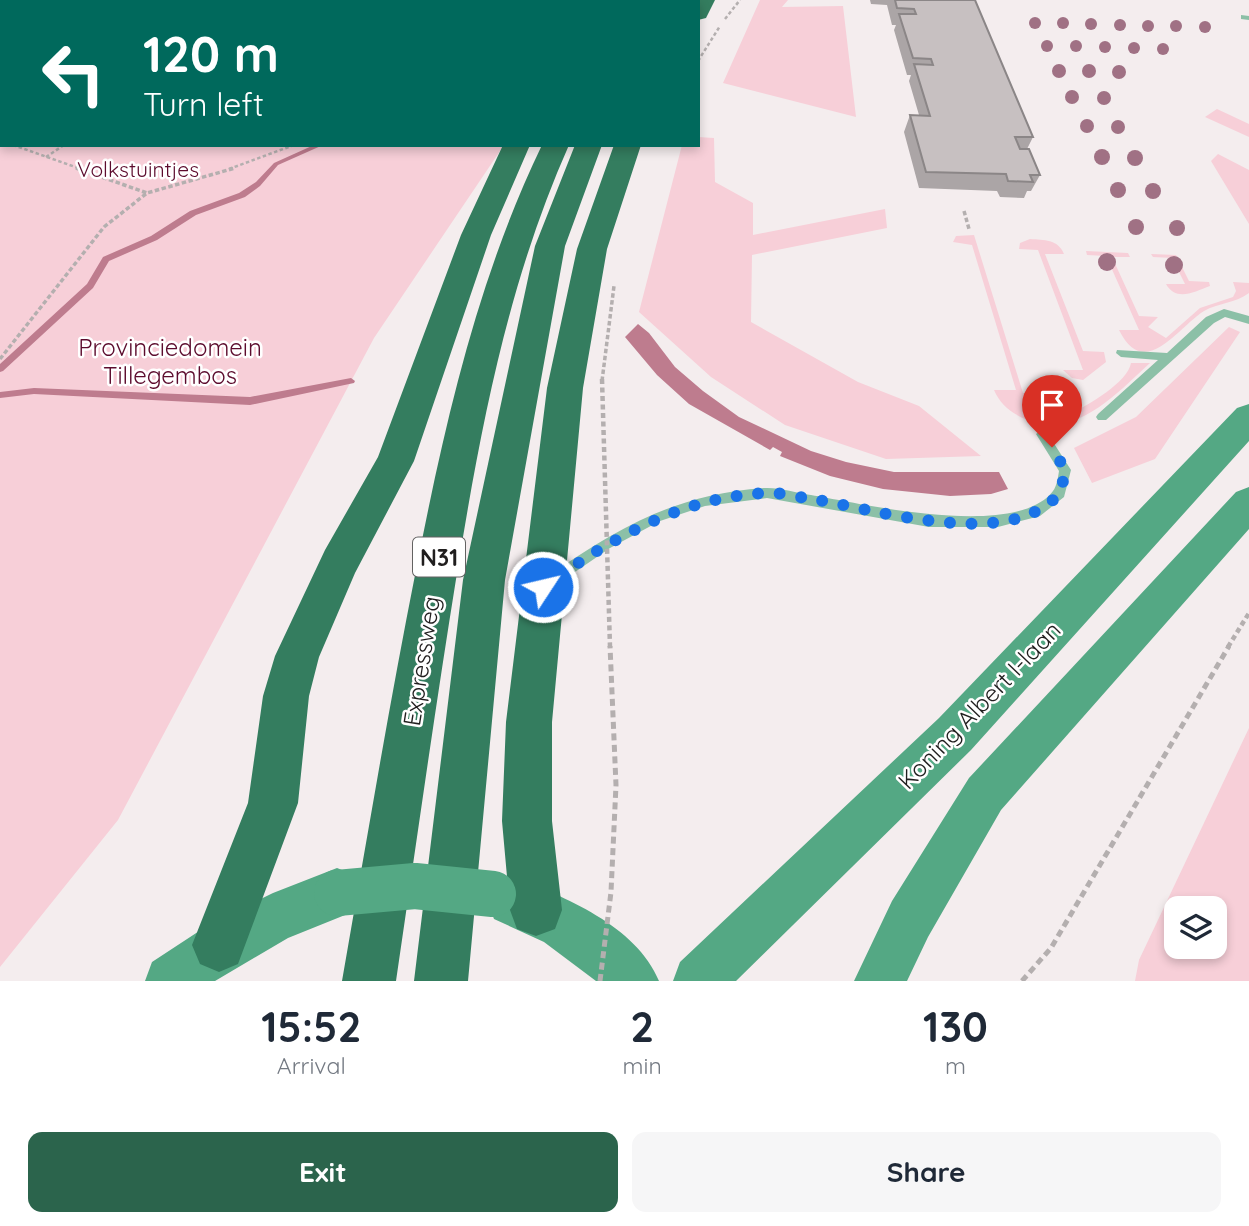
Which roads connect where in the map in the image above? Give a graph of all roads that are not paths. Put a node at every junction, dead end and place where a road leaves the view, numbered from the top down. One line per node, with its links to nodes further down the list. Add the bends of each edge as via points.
1 (516, 147): 14 (highway, via 476,235 395,461 339,563 297,656 286,696 273,803)
2 (555, 147): 16 (highway, Expressweg / N31, via 515,241 455,469)
3 (588, 147): 17 (highway, Expressweg / N31, via 550,246 484,580)
4 (627, 147): 12 (highway, via 592,249 579,307 565,388)
5 (1249, 320): 7 (lane, via 1224,313 1204,324)
6 (1121, 353): 7 (lane)
7 (1169, 357): 8 (lane)
8 (1102, 417)
9 (1249, 418): 19 (main road, Koning Albert I-laan, via 955,734)
10 (1042, 434): 12 (lane, via 1065,470 1060,493 1036,512 998,522 929,522 767,493 705,501 656,517 615,538)
11 (1249, 503): 20 (main road, via 985,794 910,919)
12 (543, 587): 13 (highway, via 528,734 527,821)
13 (514, 902): 14 (main road, bridge, via 429,885 390,885 337,893 278,914); 18 (main road, via 580,936)
14 (219, 945): 15 (main road)
15 (171, 981)
16 (369, 981)
17 (441, 981)
18 (633, 981)
19 (699, 981)
20 (880, 981)

